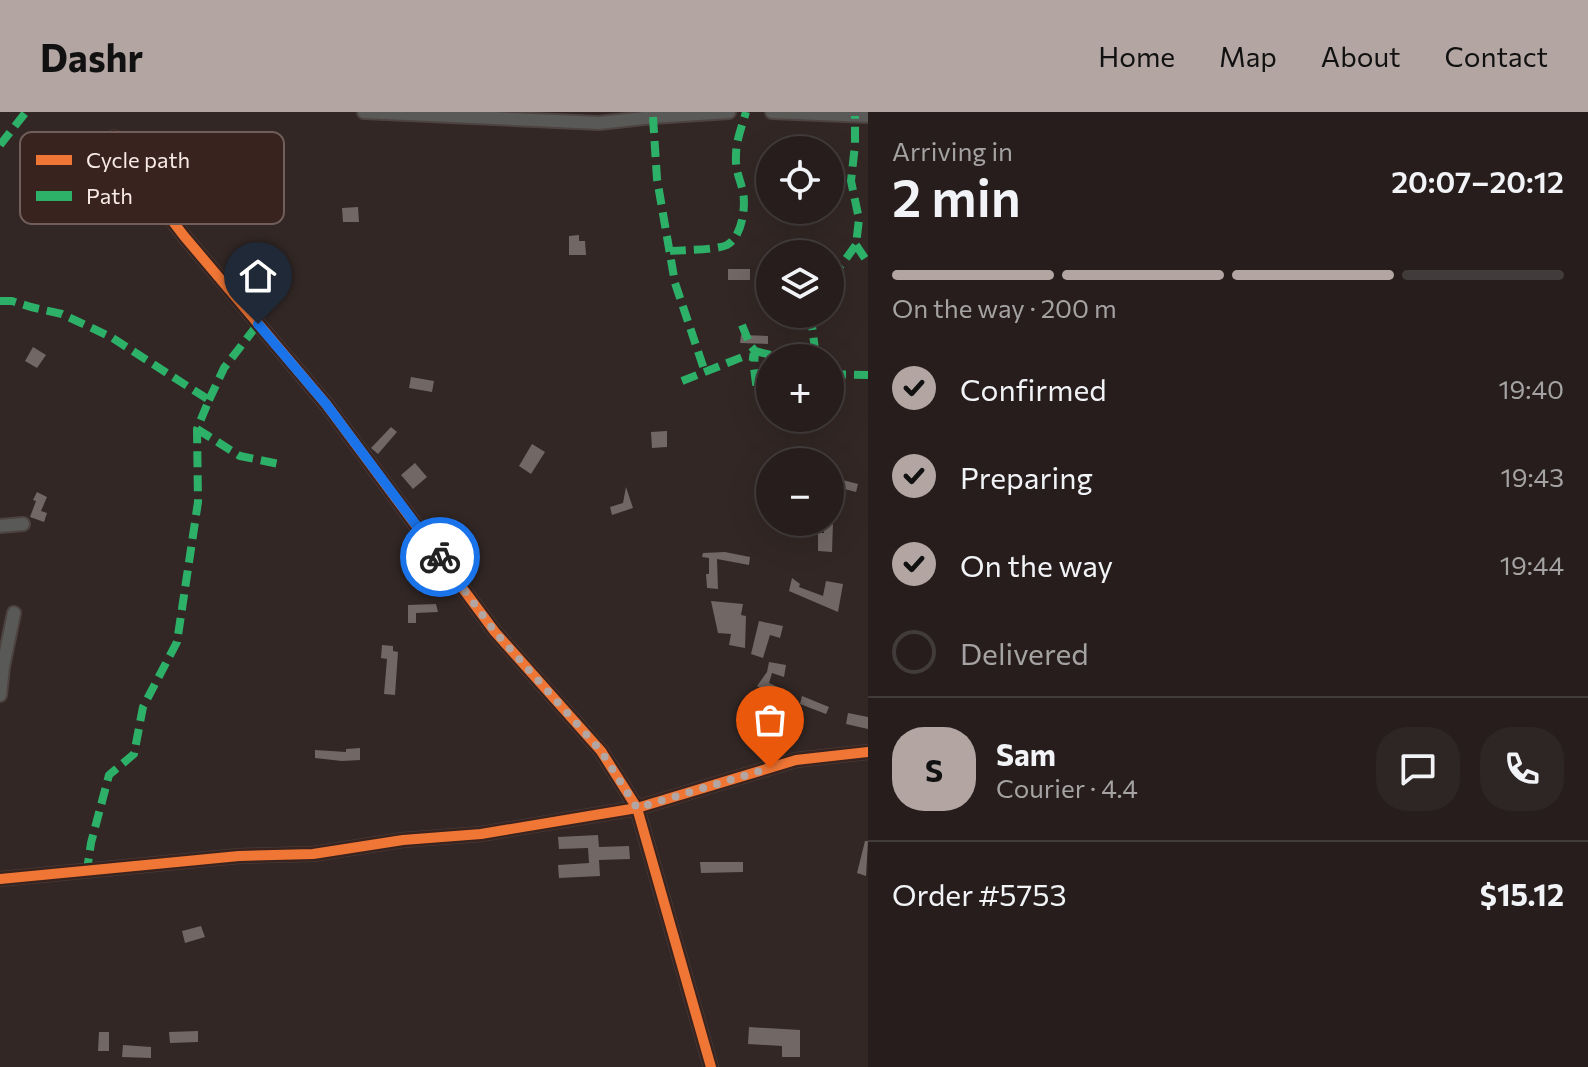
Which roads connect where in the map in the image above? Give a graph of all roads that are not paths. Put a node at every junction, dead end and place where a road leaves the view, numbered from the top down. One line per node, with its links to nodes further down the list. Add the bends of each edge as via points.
1 (364, 112): 4 (street, via 599,123)
2 (729, 112): 4 (street)
3 (772, 112): 5 (street)
4 (652, 114)
5 (868, 116)
6 (175, 224): 12 (street, via 326,404 495,632 601,751)
7 (23, 524): 8 (street)
8 (0, 526)
9 (14, 613): 10 (street)
10 (0, 695)
11 (868, 752): 12 (street, via 796,760)
12 (637, 808): 13 (street, via 313,854); 14 (street)
13 (0, 879)
14 (711, 1067)

